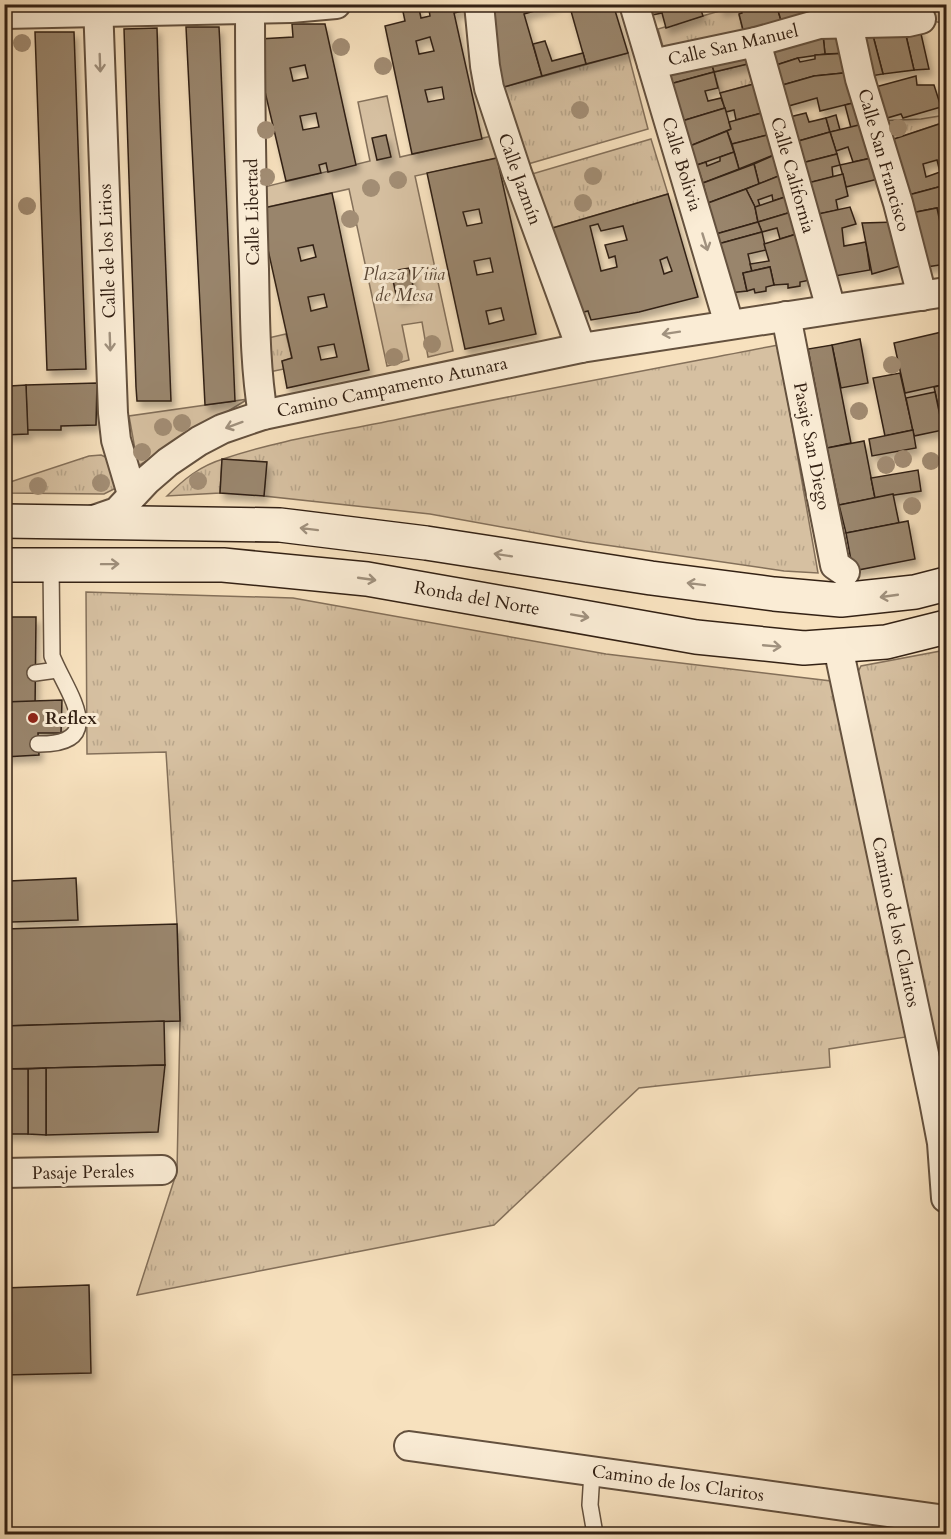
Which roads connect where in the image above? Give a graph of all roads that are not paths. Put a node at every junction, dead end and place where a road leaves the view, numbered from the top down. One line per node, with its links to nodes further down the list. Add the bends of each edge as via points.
1 (336, 4): 4 (street)
2 (479, 4): 15 (street, Calle Jazmín, via 489,88)
3 (634, 4): 10 (street, Calle Bolivia)
4 (250, 7): 5 (street); 16 (street, Calle Libertad, via 256,358)
5 (98, 8): 6 (street); 17 (street, Calle de los Lirios, one-way to 17, via 113,414 116,440)
6 (4, 14)
7 (921, 19): 8 (street, Calle San Manuel)
8 (848, 24): 9 (street, Calle San Manuel, via 819,24); 11 (street, Calle San Francisco, via 860,79 898,204)
9 (756, 42): 10 (street, Calle San Manuel); 12 (street, Calle California)
10 (652, 64): 14 (street, Calle Bolivia, one-way to 14)
11 (934, 294): 12 (street)
12 (831, 309): 13 (street)
13 (786, 316): 14 (street, Camino Campamento Atunara); 22 (street, Pasaje San Diego)
14 (729, 324): 15 (street, Camino Campamento Atunara, one-way to 15)
15 (581, 348): 16 (street, Camino Campamento Atunara)
16 (263, 415): 17 (street, Camino Campamento Atunara, one-way to 17, via 199,441)
17 (132, 494): 19 (street, Camino Campamento Atunara, via 117,513)
18 (4, 521): 19 (main road)
19 (87, 522): 22 (main road, one-way to 19, via 774,594 280,525)
20 (4, 565): 21 (main road, Ronda del Norte)
21 (51, 565): 25 (main road, Ronda del Norte, one-way to 25, via 223,565 367,579 696,637 767,646); 26 (lane, via 51,640)
22 (840, 579): 23 (main road, one-way to 22, via 878,597)
23 (946, 584)
24 (946, 627): 25 (main road, Ronda del Norte, via 886,642)
25 (838, 647): 31 (street, Camino de los Claritos, via 936,1111)
26 (57, 670): 27 (lane); 28 (lane, via 79,716 78,724 64,742)
27 (35, 673)
28 (38, 744)
29 (162, 1170): 30 (street, Pasaje Perales)
30 (4, 1173)
31 (946, 1198)
32 (409, 1446): 33 (street, Camino de los Claritos)
33 (592, 1472): 34 (street, Camino de los Claritos); 35 (lane, via 590,1505)
34 (946, 1520)
35 (595, 1534)

